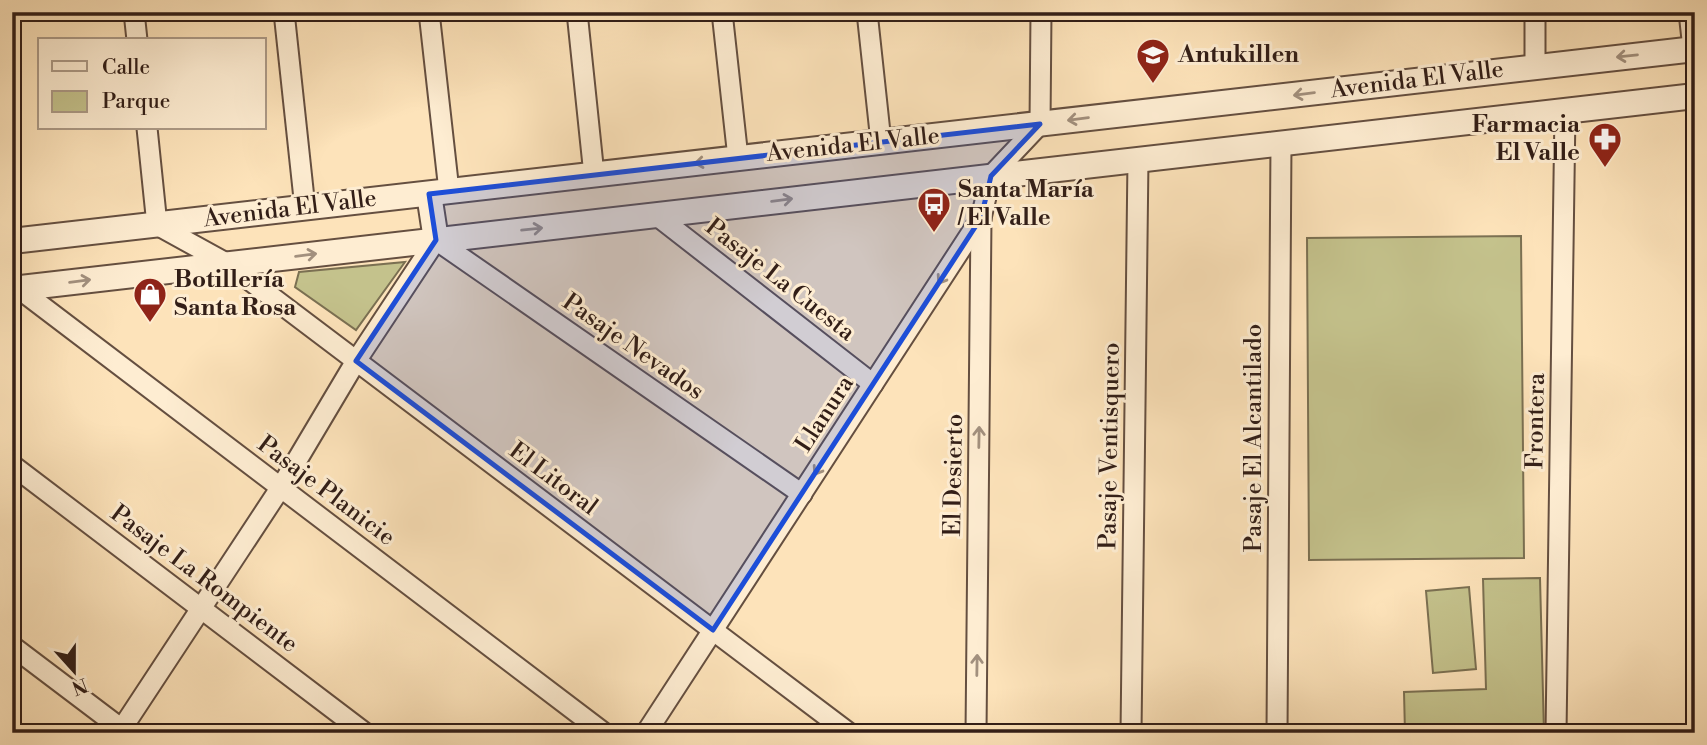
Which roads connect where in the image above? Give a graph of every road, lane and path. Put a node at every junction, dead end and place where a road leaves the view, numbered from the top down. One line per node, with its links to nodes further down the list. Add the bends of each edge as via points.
1 (134, 12): 10 (street)
2 (284, 12): 24 (street)
3 (429, 12): 23 (street)
4 (577, 12): 21 (street)
5 (722, 12): 19 (street)
6 (867, 12): 17 (street)
7 (1041, 12): 15 (street)
8 (1535, 12): 12 (street)
9 (1689, 12): 11 (street)
10 (137, 38)
11 (1694, 49): 12 (street, Avenida El Valle, one-way to 12)
12 (1535, 67): 15 (street, Avenida El Valle, one-way to 15)
13 (1695, 96): 14 (street, Avenida El Valle)
14 (1565, 111): 18 (street, Avenida El Valle); 48 (street, Frontera)
15 (1040, 124): 17 (street, Avenida El Valle); 22 (street, Llanura)
16 (146, 130): 27 (street)
17 (881, 142): 19 (street, Avenida El Valle)
18 (1281, 143): 20 (street, Avenida El Valle); 47 (street, Pasaje El Alcantilado)
19 (738, 158): 21 (street, Avenida El Valle, one-way to 21)
20 (1138, 159): 22 (street, Avenida El Valle); 46 (street, Pasaje Ventisquero)
21 (594, 175): 23 (street, Avenida El Valle)
22 (991, 176): 25 (street, Avenida El Valle, one-way to 22); 26 (street, Llanura)
23 (439, 192): 24 (street, Avenida El Valle); 28 (street)
24 (305, 208): 27 (street, Avenida El Valle)
25 (656, 215): 28 (street, Avenida El Valle, one-way to 25); 33 (street, Pasaje La Cuesta)
26 (981, 218): 33 (street, Llanura, one-way to 33); 45 (street, El Desierto, one-way to 26)
27 (157, 225): 29 (street, Avenida El Valle); 30 (street, El Litoral)
28 (436, 240): 30 (street, Avenida El Valle, one-way to 28); 32 (street); 36 (street, Pasaje Nevados)
29 (12, 242)
30 (228, 264): 31 (street, Avenida El Valle, one-way to 30); 32 (street, El Litoral)
31 (15, 288): 35 (street, Pasaje Planicie)
32 (356, 360): 35 (street); 38 (street, El Litoral)
33 (873, 384): 36 (street, Llanura, one-way to 36)
34 (12, 465): 37 (street, Pasaje La Rompiente)
35 (281, 487): 37 (street); 42 (street, Pasaje Planicie)
36 (802, 494): 38 (street, Llanura)
37 (202, 608): 40 (street); 41 (street, Pasaje La Rompiente)
38 (713, 630): 43 (street, Llanura); 44 (street, El Litoral)
39 (12, 646): 40 (street)
40 (122, 731)
41 (365, 733)
42 (604, 733)
43 (646, 733)
44 (849, 733)
45 (976, 733)
46 (1131, 733)
47 (1277, 733)
48 (1556, 733)

